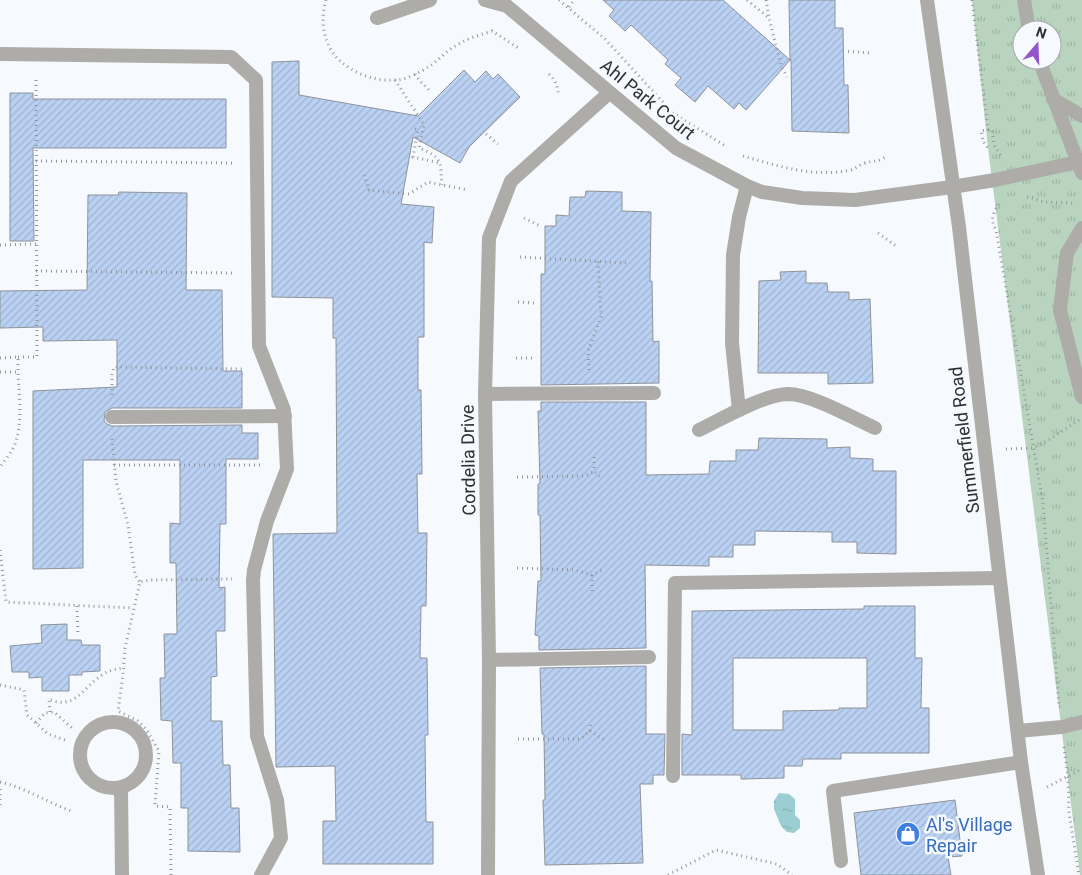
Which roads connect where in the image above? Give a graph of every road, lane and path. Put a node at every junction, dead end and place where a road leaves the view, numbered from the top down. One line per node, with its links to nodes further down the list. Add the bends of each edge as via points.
1 (326, 0): 24 (path, via 322,24 334,55 359,74)
2 (430, 0): 12 (street)
3 (485, 0): 26 (street, Ahl Park Court, via 507,6)
4 (559, 0): 11 (path)
5 (574, 0): 11 (path)
6 (747, 0): 13 (path)
7 (766, 0): 13 (path)
8 (927, 0): 44 (street, Summerfield Road)
9 (972, 0): 31 (path)
10 (1024, 0): 14 (street)
11 (569, 7): 35 (path, via 604,38 673,112 743,156 819,173 852,170 866,163 878,162)
12 (378, 18)
13 (769, 18): 22 (path, via 780,65)
14 (1027, 20)
15 (843, 51): 17 (path)
16 (525, 52): 21 (path, via 492,31 455,46)
17 (872, 53)
18 (0, 54): 75 (street, via 231,56 256,80 259,346)
19 (544, 68): 27 (path, via 555,79)
20 (1043, 70): 28 (street)
21 (415, 74): 24 (path); 25 (path)
22 (787, 77)
23 (46, 79): 37 (path, via 36,79)
24 (395, 80): 39 (path, via 424,125 419,148 434,154)
25 (429, 90)
26 (609, 93): 43 (street, Ahl Park Court, via 676,148); 71 (street, Cordelia Drive, via 511,181 489,238)
27 (558, 96)
28 (1053, 99): 29 (street); 40 (street)
29 (1082, 116)
30 (415, 129): 39 (path, via 418,130 413,157)
31 (988, 130): 34 (path, via 980,131); 36 (path, via 992,130 994,145)
32 (486, 134): 33 (path)
33 (498, 144)
34 (988, 148)
35 (886, 156)
36 (1002, 156)
37 (36, 161): 38 (path); 53 (path)
38 (237, 163)
39 (440, 163): 42 (path)
40 (1080, 166): 44 (street, Ahl Park Court)
41 (364, 175): 42 (path, via 369,190 410,194 428,182)
42 (442, 185): 45 (path)
43 (747, 186): 44 (street, Ahl Park Court, via 762,192 802,198 855,200); 74 (street, via 738,217 733,255 732,343)
44 (952, 187): 81 (street, Summerfield Road)
45 (468, 190)
46 (1022, 197): 47 (path, via 1043,202)
47 (1074, 203)
48 (999, 204): 80 (path, via 992,223 996,230)
49 (524, 218): 50 (path)
50 (540, 226)
51 (1082, 228): 73 (street, via 1067,253 1060,310)
52 (878, 233): 55 (path)
53 (36, 244): 54 (path); 59 (path)
54 (0, 245)
55 (896, 246)
56 (520, 257): 57 (path)
57 (598, 261): 58 (path); 72 (path, via 601,317 588,351)
58 (630, 263)
59 (36, 271): 60 (path); 64 (path, via 37,357)
60 (239, 273)
61 (518, 302): 62 (path)
62 (535, 302)
63 (0, 358): 64 (path)
64 (18, 358): 69 (path)
65 (516, 358): 66 (path)
66 (534, 358)
67 (244, 360): 76 (path, via 248,369 114,366)
68 (0, 372): 69 (path)
69 (18, 372): 85 (path, via 18,430 15,444)
70 (654, 393): 72 (street)
71 (485, 394): 72 (street); 103 (street, Cordelia Drive)
72 (590, 394)
73 (1082, 397)
74 (739, 410): 78 (street, via 789,394 812,399); 79 (street)
75 (285, 416): 76 (street); 131 (street, via 287,469 267,521 253,580 257,736 276,800 281,838)
76 (112, 417): 83 (path)
77 (1082, 418): 80 (path)
78 (874, 428)
79 (699, 430)
80 (1033, 448): 81 (path); 106 (path, via 1042,503)
81 (984, 450): 93 (street, Summerfield Road)
82 (594, 457): 86 (path)
83 (114, 465): 84 (path); 95 (path, via 135,574)
84 (272, 465)
85 (0, 467)
86 (594, 471): 87 (path, via 585,476); 88 (path)
87 (517, 477)
88 (602, 479)
89 (0, 550): 98 (path)
90 (517, 568): 92 (path, via 575,570)
91 (604, 569): 92 (path)
92 (592, 575): 96 (path)
93 (999, 578): 113 (street, Summerfield Road); 120 (street, via 675,583)
94 (238, 579): 95 (path)
95 (140, 582): 100 (path)
96 (592, 591)
97 (0, 602): 98 (path)
98 (6, 602): 99 (path)
99 (77, 606): 100 (path); 101 (path)
100 (133, 608): 104 (path, via 124,648)
101 (78, 636)
102 (649, 657): 103 (street)
103 (489, 660): 132 (street, Cordelia Drive)
104 (124, 668): 107 (path, via 109,670 67,702 58,703 50,699); 130 (path, via 118,711 138,721 158,750 155,806 170,807)
105 (0, 685): 110 (path, via 24,690 27,715)
106 (1059, 709)
107 (50, 712): 110 (path); 111 (path)
108 (590, 721): 112 (path)
109 (1082, 722): 113 (street)
110 (36, 723): 114 (path, via 48,734)
111 (72, 728)
112 (590, 731): 115 (path, via 580,739); 116 (path)
113 (1018, 732): 118 (street, Summerfield Road)
114 (65, 740)
115 (518, 740)
116 (605, 740)
117 (1064, 742): 121 (path)
118 (1022, 762): 125 (street, Summerfield Road); 128 (street, via 833,791)
119 (1082, 769): 121 (path)
120 (673, 776)
121 (1068, 777): 125 (path); 136 (path, via 1069,814)
122 (0, 782): 127 (path, via 29,791)
123 (120, 787): 123 (street, via 139,775 146,754 144,743 130,726 108,722 89,731 83,740 79,761 90,780 110,788); 129 (street)
124 (0, 789): 126 (path)
125 (1026, 797): 135 (street, Summerfield Road)
126 (0, 809)
127 (74, 812)
128 (840, 860)
129 (122, 875)
130 (171, 875)
131 (261, 875)
132 (488, 875)
133 (668, 875): 134 (path, via 716,850 777,864)
134 (792, 875)
135 (1038, 875)
136 (1079, 875)

